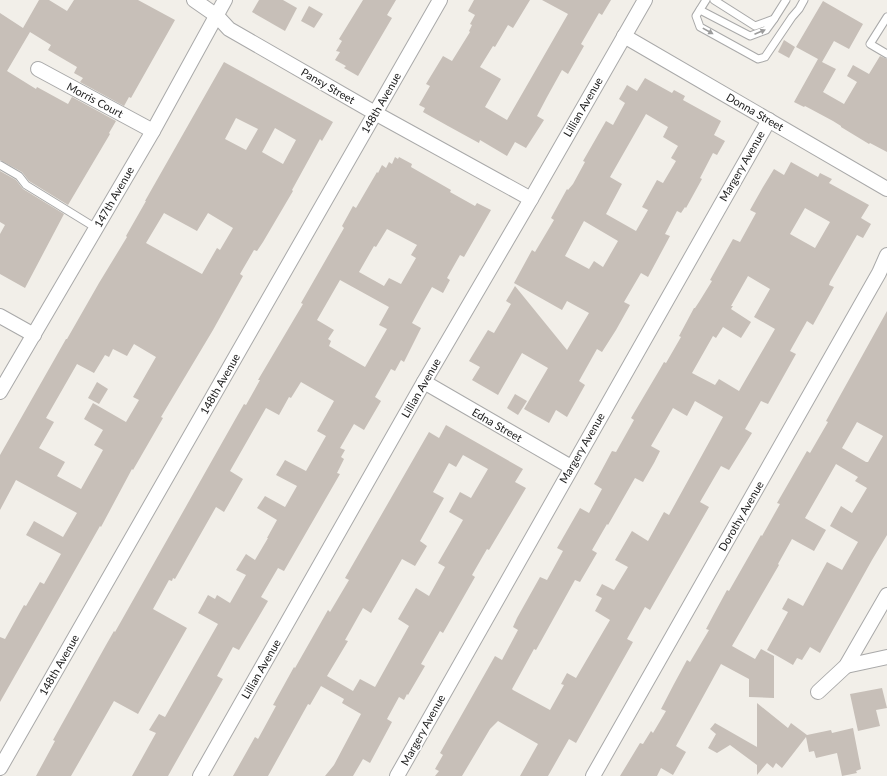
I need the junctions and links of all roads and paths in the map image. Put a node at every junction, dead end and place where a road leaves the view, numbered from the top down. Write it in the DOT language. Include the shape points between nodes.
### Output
graph roads {
  1 [pos="194,0"];
  2 [pos="226,0"];
  3 [pos="440,0"];
  4 [pos="645,0"];
  5 [pos="706,0"];
  6 [pos="714,0"];
  7 [pos="786,0"];
  8 [pos="804,0"];
  9 [pos="700,10"];
  10 [pos="217,16"];
  11 [pos="887,17"];
  12 [pos="774,19"];
  13 [pos="624,36"];
  14 [pos="887,54"];
  15 [pos="38,69"];
  16 [pos="375,113"];
  17 [pos="769,120"];
  18 [pos="153,131"];
  19 [pos="0,166"];
  20 [pos="887,188"];
  21 [pos="531,199"];
  22 [pos="96,228"];
  23 [pos="887,255"];
  24 [pos="883,276"];
  25 [pos="0,316"];
  26 [pos="34,335"];
  27 [pos="424,382"];
  28 [pos="0,392"];
  29 [pos="571,467"];
  30 [pos="887,595"];
  31 [pos="887,657"];
  32 [pos="846,666"];
  33 [pos="818,692"];
  34 [pos="0,768"];
  35 [pos="200,776"];
  36 [pos="397,776"];
  37 [pos="592,776"];
  1 -- 10 [label="street, Pansy Street"];
  2 -- 10 [label="street, 147th Avenue"];
  3 -- 16 [label="street, 148th Avenue"];
  4 -- 13 [label="street, Lillian Avenue"];
  5 -- 9 [label="lane"];
  6 -- 12 [label="lane" via="755,26"];
  7 -- 12 [label="lane"];
  9 -- 8 [label="lane, one-way" via="696,16 700,27 758,59 765,57"];
  9 -- 12 [label="lane, one-way" via="750,36 766,30"];
  10 -- 16 [label="street, Pansy Street" via="229,29"];
  10 -- 18 [label="street, 147th Avenue"];
  11 -- 14 [label="lane" via="870,44"];
  13 -- 17 [label="street, Donna Street"];
  13 -- 21 [label="street, Lillian Avenue"];
  15 -- 18 [label="street, Morris Court"];
  16 -- 21 [label="street, Pansy Street"];
  16 -- 34 [label="street, 148th Avenue"];
  17 -- 20 [label="street, Donna Street"];
  17 -- 29 [label="street, Margery Avenue"];
  18 -- 22 [label="street, 147th Avenue"];
  19 -- 22 [label="lane"];
  21 -- 27 [label="street, Lillian Avenue"];
  22 -- 26 [label="street, 147th Avenue"];
  23 -- 24 [label="street, Dorothy Avenue"];
  24 -- 37 [label="street, Dorothy Avenue"];
  25 -- 26 [label="street"];
  26 -- 28 [label="street, 147th Avenue"];
  27 -- 29 [label="street, Edna Street"];
  27 -- 35 [label="street, Lillian Avenue"];
  29 -- 36 [label="street, Margery Avenue"];
  30 -- 32 [label="street"];
  31 -- 32 [label="street"];
  32 -- 33 [label="street"];
}
